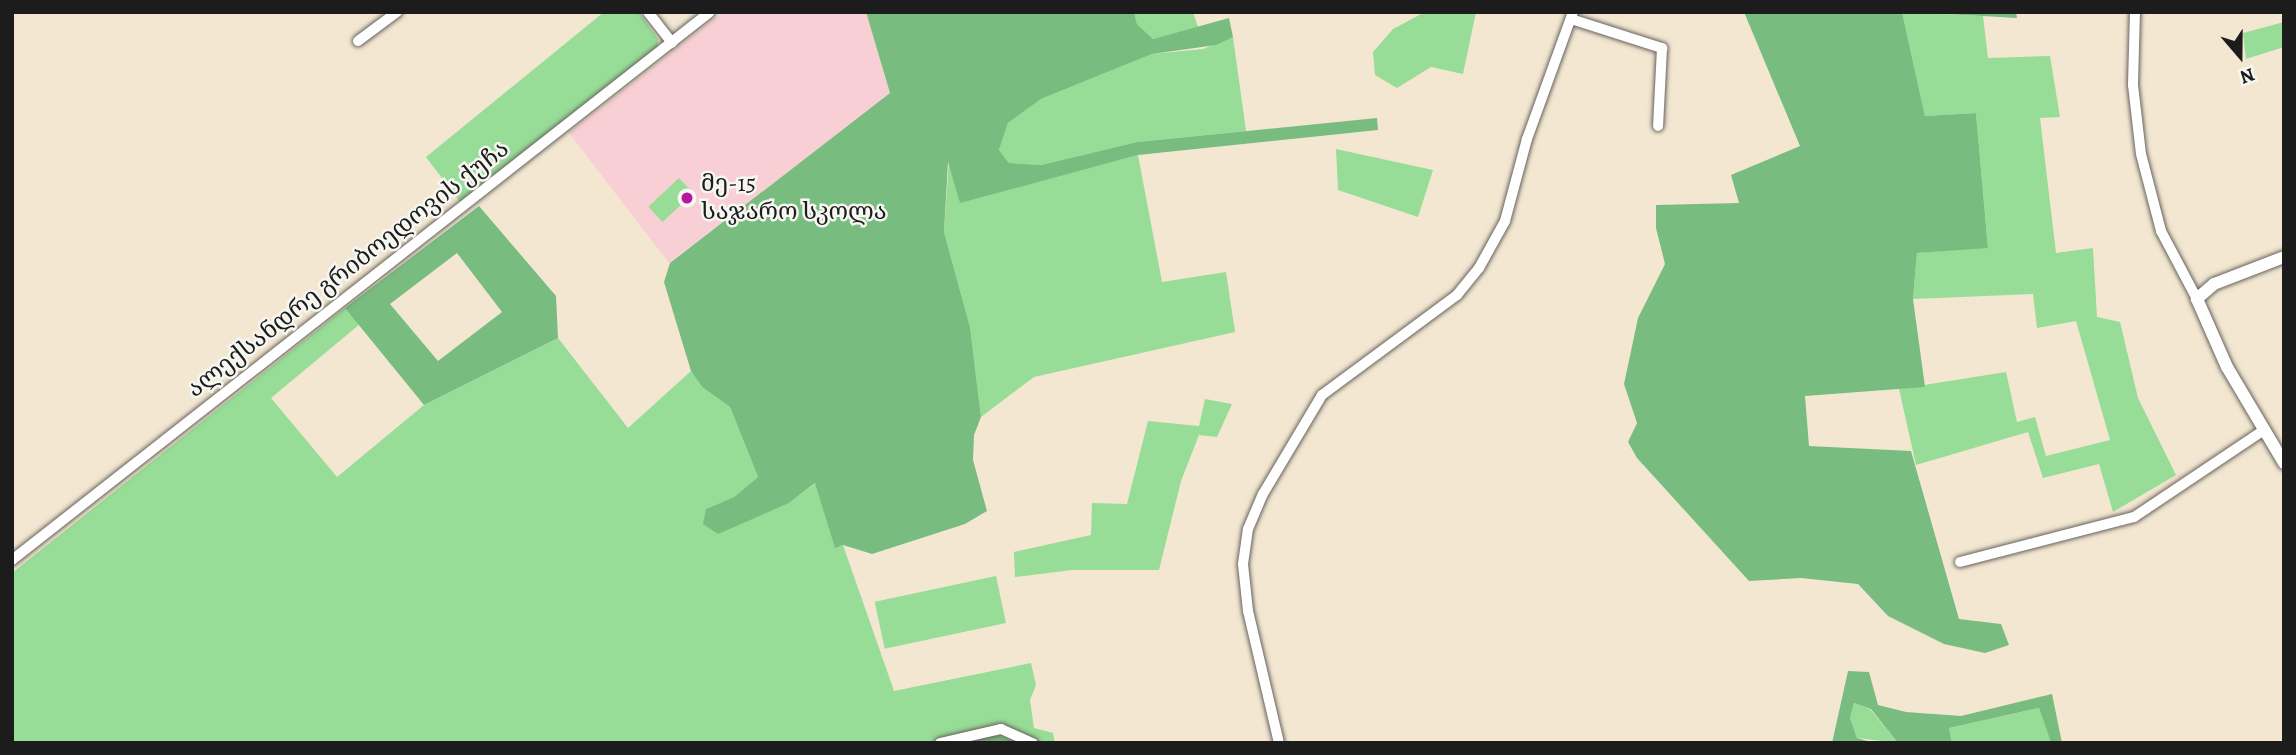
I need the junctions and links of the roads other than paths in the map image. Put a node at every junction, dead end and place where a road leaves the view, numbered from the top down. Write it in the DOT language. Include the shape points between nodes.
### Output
graph roads {
  1 [pos="397,12"];
  2 [pos="648,12"];
  3 [pos="710,12"];
  4 [pos="2135,12"];
  5 [pos="1572,15"];
  6 [pos="358,41"];
  7 [pos="671,43"];
  8 [pos="1658,126"];
  9 [pos="2284,257"];
  10 [pos="2197,299"];
  11 [pos="2261,432"];
  12 [pos="2284,463"];
  13 [pos="12,560"];
  14 [pos="1960,562"];
  15 [pos="940,743"];
  16 [pos="1033,743"];
  17 [pos="1279,743"];
  1 -- 6 [label="street"];
  2 -- 7 [label="street"];
  3 -- 7 [label="street, ალექსანდრე გრიბოედოვის ქუჩა"];
  4 -- 10 [label="street" via="2133,85 2140,154 2161,231"];
  5 -- 8 [label="street" via="1662,48"];
  5 -- 17 [label="street" via="1527,139 1505,221 1479,268 1457,295 1322,396 1263,494 1248,529 1243,564 1248,611"];
  7 -- 13 [label="street, ალექსანდრე გრიბოედოვის ქუჩა"];
  9 -- 10 [label="street" via="2214,284"];
  10 -- 11 [label="street"];
  11 -- 12 [label="street"];
  11 -- 14 [label="street" via="2134,517"];
  15 -- 16 [label="street" via="1002,729"];
}
